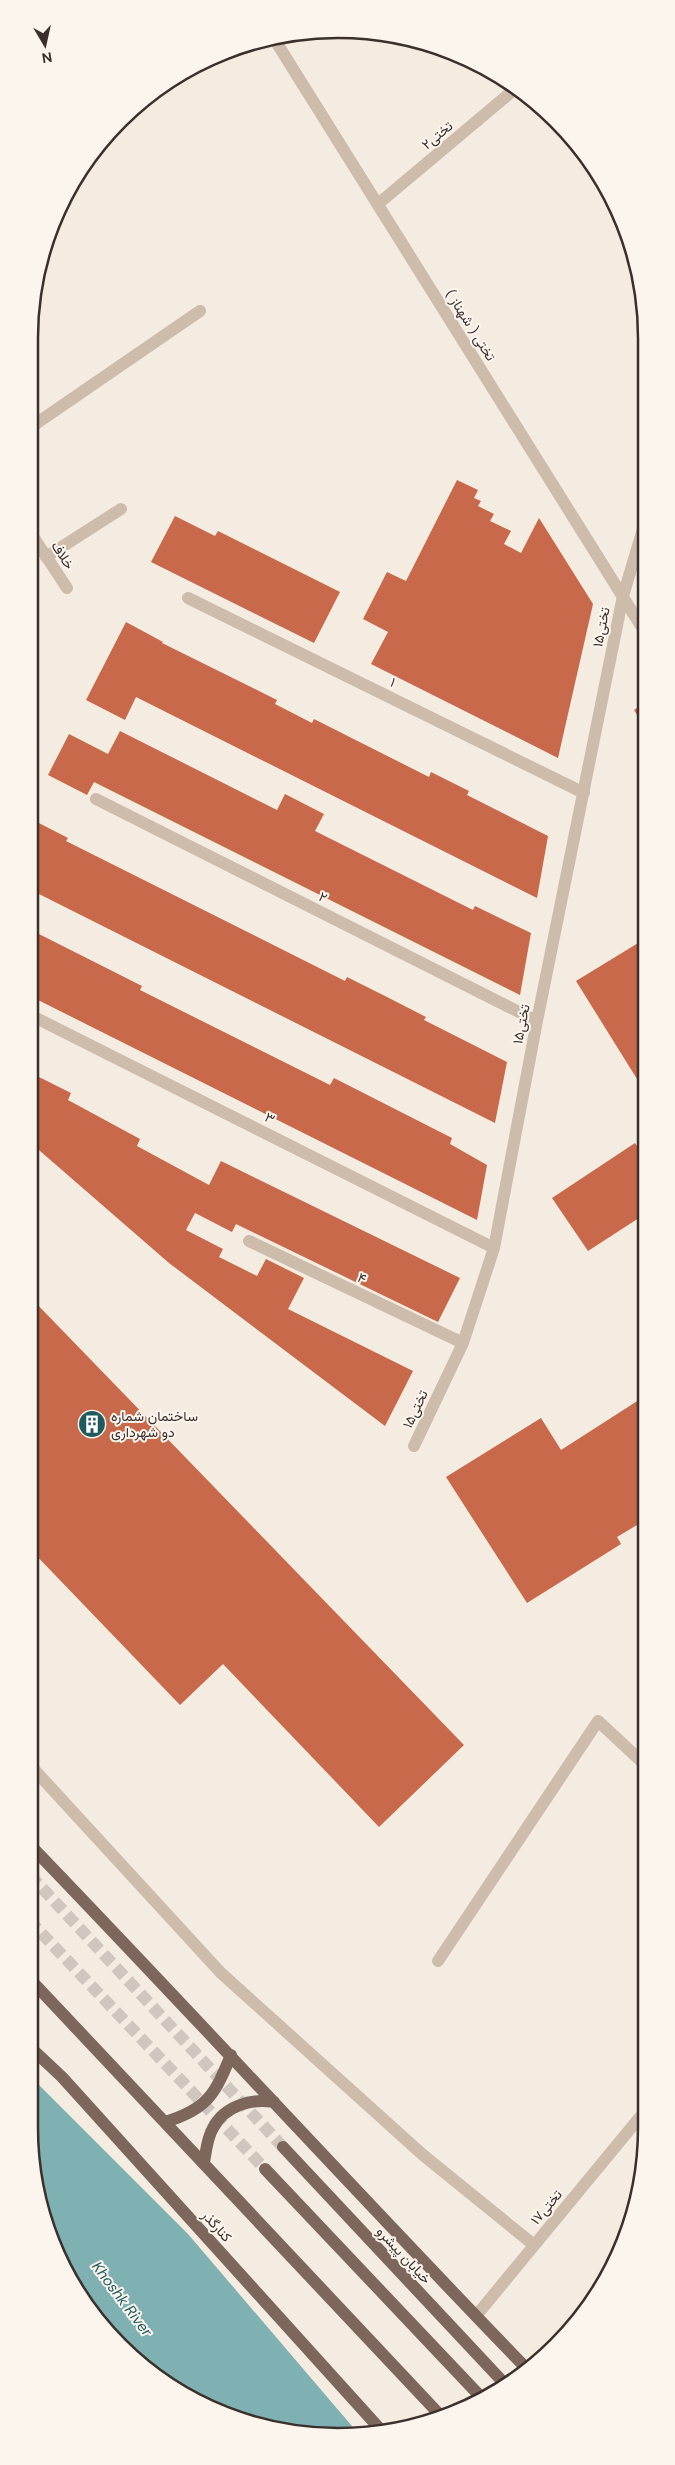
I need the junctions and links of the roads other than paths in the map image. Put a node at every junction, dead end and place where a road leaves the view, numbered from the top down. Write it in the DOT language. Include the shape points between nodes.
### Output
graph roads {
  1 [pos="278,43"];
  2 [pos="511,93"];
  3 [pos="378,204"];
  4 [pos="200,311"];
  5 [pos="38,422"];
  6 [pos="121,509"];
  7 [pos="38,544"];
  8 [pos="638,546"];
  9 [pos="46,557"];
  10 [pos="638,559"];
  11 [pos="632,566"];
  12 [pos="66,588"];
  13 [pos="623,596"];
  14 [pos="188,598"];
  15 [pos="638,606"];
  16 [pos="638,621"];
  17 [pos="584,793"];
  18 [pos="96,799"];
  19 [pos="38,1019"];
  20 [pos="537,1021"];
  21 [pos="249,1241"];
  22 [pos="494,1248"];
  23 [pos="463,1343"];
  24 [pos="414,1446"];
  25 [pos="638,1758"];
  26 [pos="38,1774"];
  27 [pos="38,1853"];
  28 [pos="438,1961"];
  29 [pos="38,1988"];
  30 [pos="38,2054"];
  31 [pos="231,2055"];
  32 [pos="274,2102"];
  33 [pos="638,2119"];
  34 [pos="165,2122"];
  35 [pos="283,2148"];
  36 [pos="204,2162"];
  37 [pos="265,2169"];
  38 [pos="534,2245"];
  39 [pos="476,2316"];
  40 [pos="522,2364"];
  41 [pos="500,2379"];
  42 [pos="477,2393"];
  43 [pos="437,2411"];
  44 [pos="376,2425"];
  1 -- 3 [label="street, تختی ( شهناز )"];
  2 -- 3 [label="street, تختی۲"];
  3 -- 13 [label="street, تختی ( شهناز )"];
  4 -- 5 [label="street"];
  6 -- 9 [label="street"];
  7 -- 9 [label="street, خلاف"];
  8 -- 11 [label="street, تختی۱۵"];
  9 -- 12 [label="street, خلاف"];
  10 -- 11 [label="street"];
  11 -- 13 [label="street, تختی۱۵"];
  13 -- 15 [label="street"];
  13 -- 16 [label="street, تختی ( شهناز )"];
  13 -- 17 [label="street, تختی۱۵"];
  14 -- 17 [label="street, ۱"];
  17 -- 20 [label="street, تختی۱۵"];
  18 -- 20 [label="street, ۲"];
  19 -- 22 [label="street, ۳"];
  20 -- 22 [label="street, تختی۱۵"];
  21 -- 23 [label="street, ۴"];
  22 -- 23 [label="street, تختی۱۵"];
  23 -- 24 [label="street, تختی۱۵"];
  25 -- 28 [label="street" via="598,1721"];
  26 -- 38 [label="street" via="221,1973 423,2154"];
  27 -- 31 [label="main road"];
  29 -- 34 [label="main road"];
  30 -- 44 [label="main road, کنارگذر" via="62,2077"];
  31 -- 32 [label="main road"];
  31 -- 34 [label="main road" via="219,2086 209,2098 196,2110"];
  32 -- 36 [label="main road" via="249,2102 225,2114 213,2128"];
  32 -- 39 [label="main road"];
  33 -- 38 [label="street, تختی۱۷"];
  34 -- 36 [label="main road"];
  35 -- 41 [label="main road, خیابان پیشرو"];
  36 -- 43 [label="main road"];
  37 -- 42 [label="main road"];
  38 -- 39 [label="street, تختی۱۷"];
  39 -- 40 [label="main road"];
}
